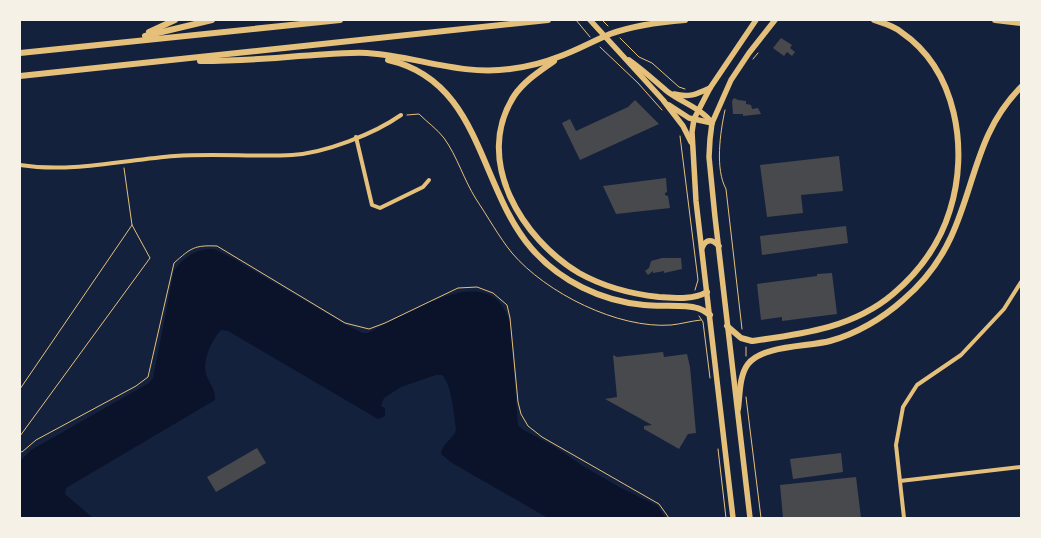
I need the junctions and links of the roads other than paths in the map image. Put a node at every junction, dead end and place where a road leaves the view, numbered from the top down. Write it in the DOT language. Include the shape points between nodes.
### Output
graph roads {
  1 [pos="175,20"];
  2 [pos="212,20"];
  3 [pos="340,20"];
  4 [pos="548,20"];
  5 [pos="590,20"];
  6 [pos="685,20"];
  7 [pos="756,20"];
  8 [pos="874,20"];
  9 [pos="995,20"];
  10 [pos="772,21"];
  11 [pos="1021,23"];
  12 [pos="128,41"];
  13 [pos="20,53"];
  14 [pos="350,53"];
  15 [pos="625,57"];
  16 [pos="558,58"];
  17 [pos="166,61"];
  18 [pos="20,76"];
  19 [pos="1021,87"];
  20 [pos="710,88"];
  21 [pos="669,93"];
  22 [pos="663,100"];
  23 [pos="698,110"];
  24 [pos="401,115"];
  25 [pos="694,119"];
  26 [pos="712,123"];
  27 [pos="356,137"];
  28 [pos="692,144"];
  29 [pos="20,165"];
  30 [pos="429,180"];
  31 [pos="719,246"];
  32 [pos="702,248"];
  33 [pos="1021,282"];
  34 [pos="707,292"];
  35 [pos="710,315"];
  36 [pos="727,326"];
  37 [pos="738,408"];
  38 [pos="1021,467"];
  39 [pos="900,481"];
  40 [pos="733,518"];
  41 [pos="750,518"];
  42 [pos="904,518"];
  1 -- 12 [label="highway"];
  2 -- 12 [label="highway"];
  3 -- 12 [label="highway"];
  4 -- 17 [label="highway"];
  5 -- 15 [label="main road"];
  6 -- 16 [label="highway" via="633,27"];
  7 -- 20 [label="main road"];
  8 -- 36 [label="highway" via="901,31 917,45 933,63 946,88 957,131 958,161 950,211 938,238 925,260 899,289 853,319 820,330 752,341 742,338"];
  9 -- 11 [label="highway"];
  10 -- 26 [label="main road" via="731,80"];
  12 -- 13 [label="highway"];
  14 -- 16 [label="highway" via="384,55 470,71 510,69"];
  14 -- 17 [label="highway" via="237,61"];
  14 -- 35 [label="highway" via="406,65 445,91 465,119 510,219 550,268 593,292 642,305 696,307"];
  15 -- 21 [label="main road"];
  15 -- 22 [label="main road"];
  16 -- 34 [label="highway" via="535,74 514,96 498,143 507,189 519,214 531,232 561,260 602,284 630,293 667,297 693,297"];
  17 -- 18 [label="highway"];
  19 -- 37 [label="highway" via="994,122 951,237 936,265 913,292 874,322 859,329 832,340 762,354 747,365"];
  20 -- 21 [label="main road" via="693,96"];
  20 -- 23 [label="main road"];
  21 -- 23 [label="main road"];
  22 -- 25 [label="main road" via="681,114"];
  22 -- 28 [label="main road" via="684,126"];
  23 -- 25 [label="main road"];
  23 -- 26 [label="main road" via="706,114"];
  24 -- 27 [label="street"];
  25 -- 26 [label="main road"];
  25 -- 28 [label="main road"];
  26 -- 31 [label="main road" via="709,157"];
  27 -- 29 [label="street" via="324,149 293,155 174,156 66,168"];
  27 -- 30 [label="street" via="372,205 380,208 423,187"];
  28 -- 32 [label="main road"];
  31 -- 32 [label="main road" via="710,240"];
  31 -- 36 [label="main road"];
  32 -- 34 [label="main road"];
  33 -- 39 [label="street" via="1004,309 960,355 918,385 903,407 896,445"];
  34 -- 35 [label="main road"];
  35 -- 40 [label="main road"];
  36 -- 37 [label="main road"];
  37 -- 41 [label="main road"];
  38 -- 39 [label="street"];
  39 -- 42 [label="street"];
}
